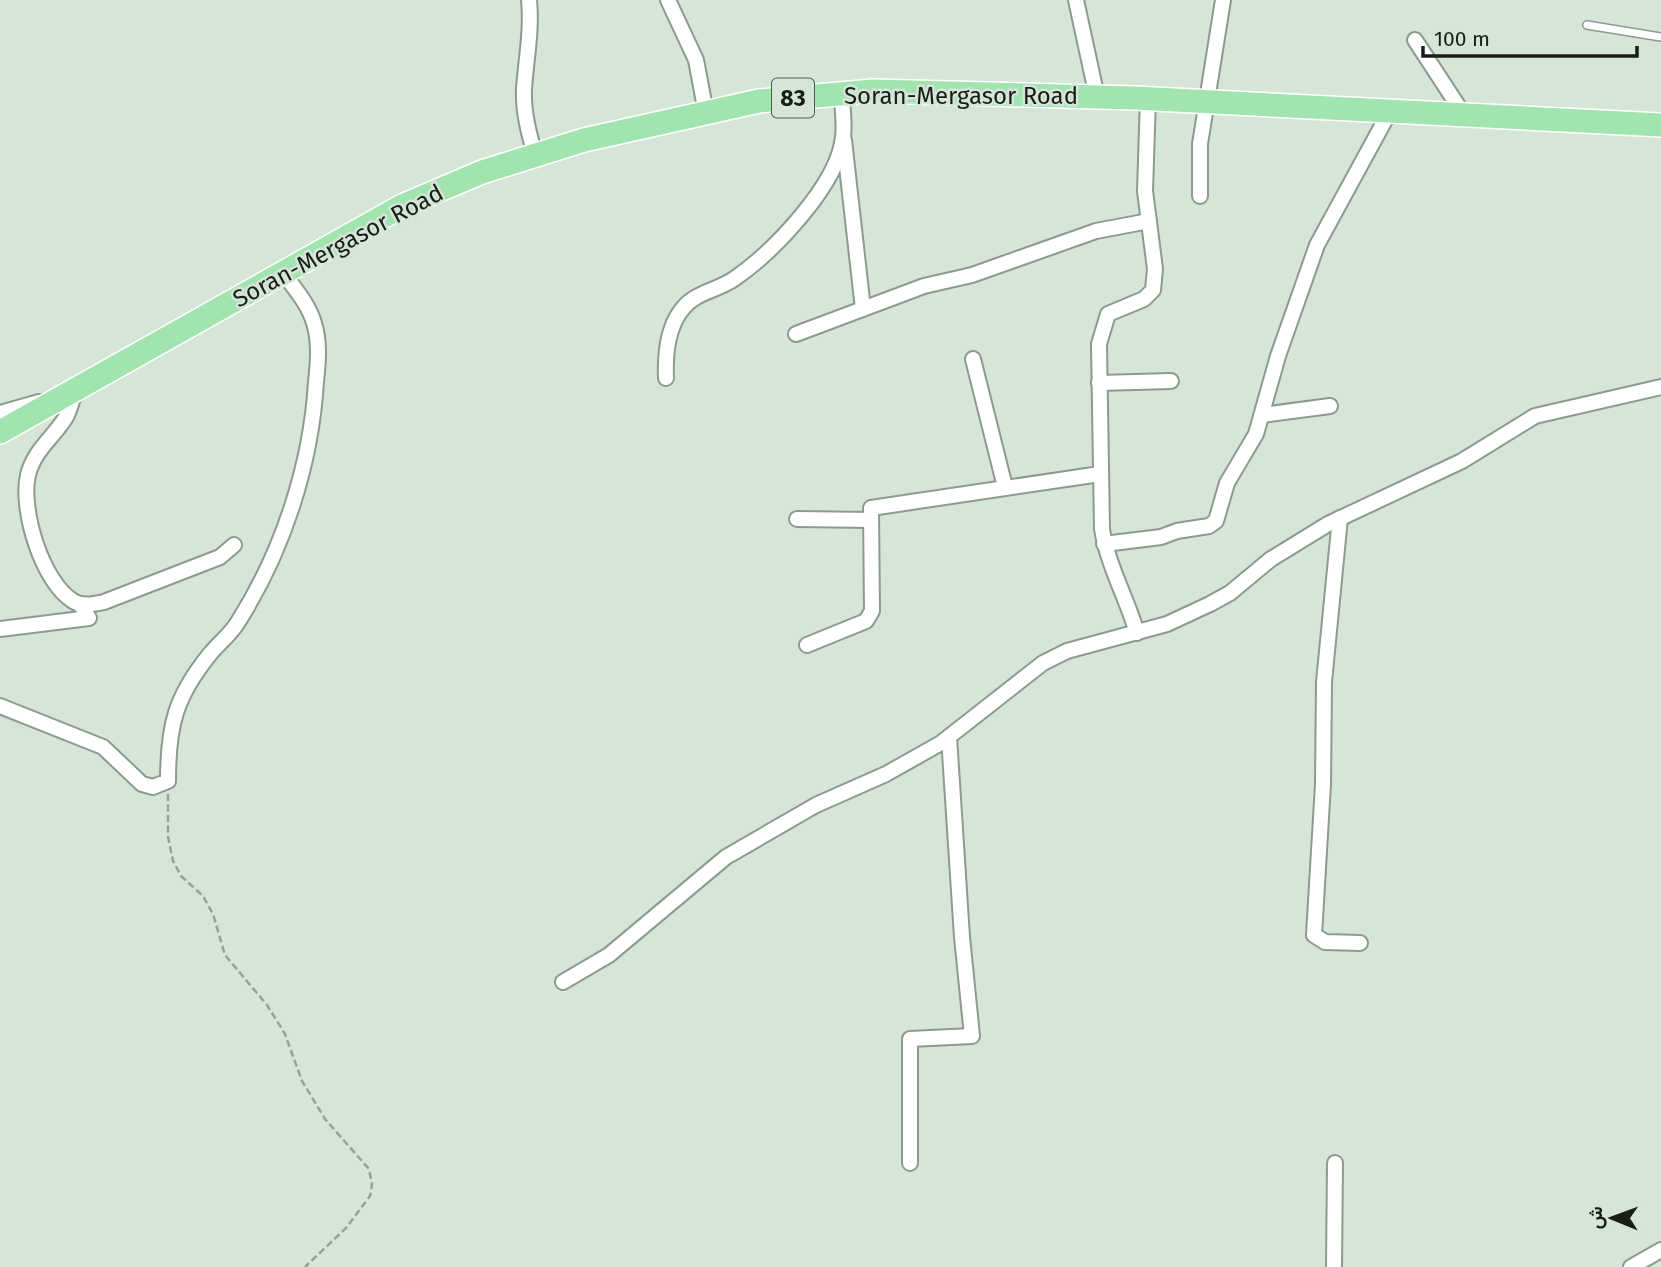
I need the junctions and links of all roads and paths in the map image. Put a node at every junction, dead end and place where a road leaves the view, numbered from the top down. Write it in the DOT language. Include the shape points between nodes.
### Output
graph roads {
  1 [pos="528,0"];
  2 [pos="667,0"];
  3 [pos="1076,0"];
  4 [pos="1223,0"];
  5 [pos="1587,25"];
  6 [pos="1661,37"];
  7 [pos="1415,40"];
  8 [pos="842,94"];
  9 [pos="1097,97"];
  10 [pos="1148,98"];
  11 [pos="1207,101"];
  12 [pos="1390,111"];
  13 [pos="706,113"];
  14 [pos="1464,114"];
  15 [pos="1661,125"];
  16 [pos="843,138"];
  17 [pos="535,155"];
  18 [pos="1200,196"];
  19 [pos="1149,221"];
  20 [pos="284,274"];
  21 [pos="863,309"];
  22 [pos="796,334"];
  23 [pos="973,359"];
  24 [pos="666,378"];
  25 [pos="1171,381"];
  26 [pos="1099,383"];
  27 [pos="1661,387"];
  28 [pos="75,392"];
  29 [pos="1330,406"];
  30 [pos="0,413"];
  31 [pos="1262,415"];
  32 [pos="0,432"];
  33 [pos="1100,474"];
  34 [pos="1005,488"];
  35 [pos="1340,518"];
  36 [pos="797,519"];
  37 [pos="871,520"];
  38 [pos="1104,544"];
  39 [pos="234,545"];
  40 [pos="80,604"];
  41 [pos="0,628"];
  42 [pos="1137,634"];
  43 [pos="807,645"];
  44 [pos="0,706"];
  45 [pos="949,737"];
  46 [pos="168,781"];
  47 [pos="1360,943"];
  48 [pos="563,982"];
  49 [pos="910,1163"];
  50 [pos="1335,1163"];
  51 [pos="1661,1250"];
  52 [pos="305,1267"];
  53 [pos="1334,1267"];
  54 [pos="1631,1267"];
  1 -- 17 [label="street" via="531,23 524,91"];
  2 -- 13 [label="street" via="696,60"];
  3 -- 9 [label="street"];
  4 -- 11 [label="street"];
  5 -- 6 [label="lane"];
  7 -- 14 [label="street"];
  8 -- 9 [label="main road, Soran-Mergasor Road / 83"];
  8 -- 13 [label="main road, Soran-Mergasor Road / 83" via="759,101"];
  8 -- 16 [label="street"];
  9 -- 10 [label="main road, Soran-Mergasor Road / 83"];
  10 -- 11 [label="main road, Soran-Mergasor Road / 83"];
  10 -- 19 [label="street" via="1145,191"];
  11 -- 12 [label="main road, Soran-Mergasor Road / 83"];
  11 -- 18 [label="street" via="1200,144"];
  12 -- 14 [label="main road, Soran-Mergasor Road / 83"];
  12 -- 31 [label="street" via="1317,245"];
  13 -- 17 [label="main road, Soran-Mergasor Road / 83"];
  14 -- 15 [label="main road, Soran-Mergasor Road / 83"];
  16 -- 21 [label="street"];
  16 -- 24 [label="street" via="833,170 776,242 745,271 695,297 682,309 665,354"];
  17 -- 20 [label="main road, Soran-Mergasor Road / 83" via="402,206"];
  19 -- 21 [label="street" via="1096,231"];
  19 -- 26 [label="street" via="1153,290 1144,299 1108,314 1099,344"];
  20 -- 28 [label="main road, Soran-Mergasor Road / 83"];
  20 -- 46 [label="street" via="314,323 318,354 315,410 299,488 237,625 185,686 171,722"];
  21 -- 22 [label="street"];
  23 -- 34 [label="street"];
  25 -- 26 [label="street"];
  26 -- 33 [label="street"];
  27 -- 35 [label="street" via="1535,416 1462,461"];
  28 -- 30 [label="street"];
  28 -- 32 [label="main road, Soran-Mergasor Road / 83"];
  28 -- 40 [label="street" via="67,416 37,452 28,476 28,492 29,516 47,568 60,589"];
  29 -- 31 [label="street"];
  31 -- 38 [label="street" via="1248,451 1227,483 1216,520 1209,526"];
  33 -- 34 [label="street"];
  33 -- 38 [label="street"];
  34 -- 37 [label="street" via="871,508"];
  35 -- 42 [label="street" via="1271,559 1230,593"];
  35 -- 47 [label="street" via="1324,682 1323,785 1313,920 1318,940"];
  36 -- 37 [label="street"];
  37 -- 43 [label="street" via="873,611 866,621"];
  38 -- 42 [label="street"];
  39 -- 40 [label="street" via="220,557 139,591"];
  40 -- 41 [label="street" via="89,618"];
  42 -- 45 [label="street" via="1067,651 1043,663"];
  44 -- 46 [label="street" via="103,747 142,784 153,787"];
  45 -- 48 [label="street" via="735,851 609,955"];
  45 -- 49 [label="street" via="972,1036 910,1039"];
  46 -- 52 [label="path" via="173,861 213,914 225,956 285,1034 302,1082 325,1119 369,1169 370,1196 346,1228"];
  50 -- 53 [label="street"];
  51 -- 54 [label="street"];
}
